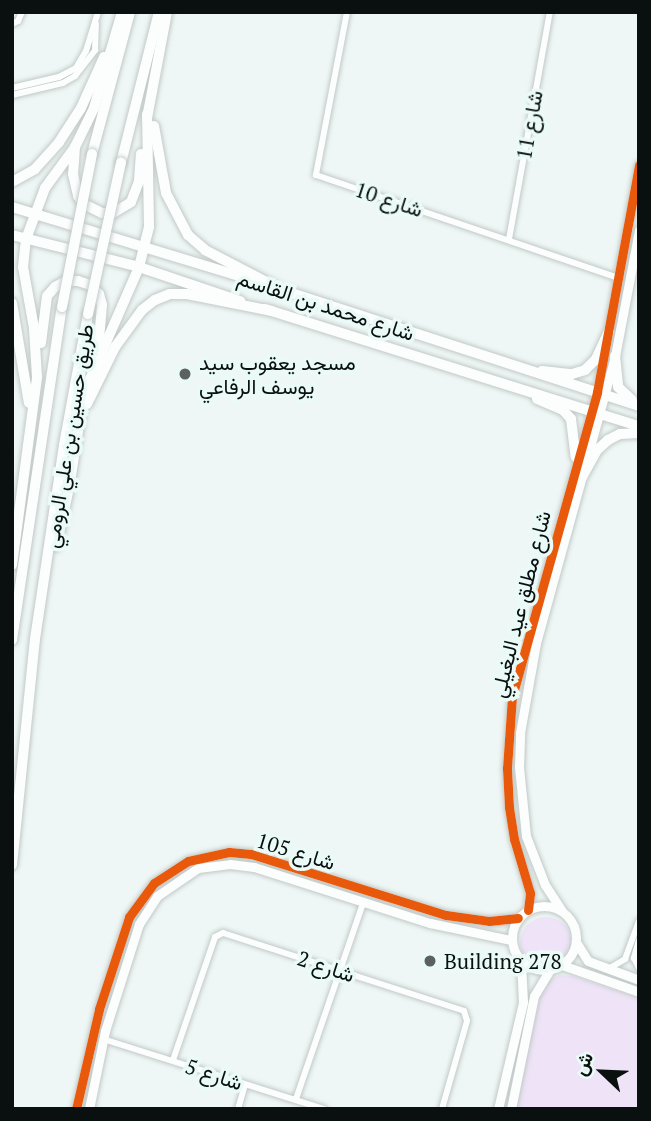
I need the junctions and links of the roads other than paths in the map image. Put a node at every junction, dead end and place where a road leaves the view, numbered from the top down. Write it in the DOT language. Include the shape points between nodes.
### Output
graph roads {
  1 [pos="22,12"];
  2 [pos="99,12"];
  3 [pos="122,12"];
  4 [pos="130,12"];
  5 [pos="159,12"];
  6 [pos="167,12"];
  7 [pos="347,12"];
  8 [pos="550,12"];
  9 [pos="96,22"];
  10 [pos="12,24"];
  11 [pos="114,39"];
  12 [pos="157,54"];
  13 [pos="12,88"];
  14 [pos="12,95"];
  15 [pos="147,114"];
  16 [pos="75,147"];
  17 [pos="639,165"];
  18 [pos="12,182"];
  19 [pos="12,207"];
  20 [pos="36,213"];
  21 [pos="639,230"];
  22 [pos="12,235"];
  23 [pos="26,239"];
  24 [pos="509,239"];
  25 [pos="145,245"];
  26 [pos="139,267"];
  27 [pos="619,278"];
  28 [pos="634,280"];
  29 [pos="278,288"];
  30 [pos="12,303"];
  31 [pos="272,311"];
  32 [pos="609,331"];
  33 [pos="97,356"];
  34 [pos="615,356"];
  35 [pos="438,362"];
  36 [pos="527,371"];
  37 [pos="37,377"];
  38 [pos="601,393"];
  39 [pos="639,405"];
  40 [pos="595,412"];
  41 [pos="31,423"];
  42 [pos="639,426"];
  43 [pos="76,432"];
  44 [pos="639,433"];
  45 [pos="576,457"];
  46 [pos="581,479"];
  47 [pos="48,564"];
  48 [pos="12,565"];
  49 [pos="536,602"];
  50 [pos="12,640"];
  51 [pos="532,662"];
  52 [pos="277,862"];
  53 [pos="12,865"];
  54 [pos="274,872"];
  55 [pos="363,903"];
  56 [pos="528,910"];
  57 [pos="562,911"];
  58 [pos="519,918"];
  59 [pos="639,920"];
  60 [pos="511,940"];
  61 [pos="639,940"];
  62 [pos="576,942"];
  63 [pos="114,961"];
  64 [pos="521,962"];
  65 [pos="126,963"];
  66 [pos="562,965"];
  67 [pos="639,968"];
  68 [pos="606,970"];
  69 [pos="341,971"];
  70 [pos="549,971"];
  71 [pos="639,980"];
  72 [pos="639,992"];
  73 [pos="103,1039"];
  74 [pos="173,1060"];
  75 [pos="245,1085"];
  76 [pos="296,1099"];
  77 [pos="76,1109"];
  78 [pos="89,1109"];
  79 [pos="237,1109"];
  80 [pos="324,1109"];
  81 [pos="442,1109"];
  82 [pos="498,1109"];
  83 [pos="510,1109"];
  1 -- 10 [label="street"];
  2 -- 9 [label="street"];
  3 -- 11 [label="highway"];
  4 -- 50 [label="highway, طريق حسين بن علي الرومي, bridge" via="92,154 62,307"];
  5 -- 47 [label="highway, طريق حسين بن علي الرومي, bridge" via="88,314"];
  6 -- 12 [label="highway"];
  7 -- 24 [label="street, شارع 10" via="316,176"];
  8 -- 24 [label="street, شارع 11"];
  9 -- 13 [label="street" via="76,68 59,77"];
  9 -- 14 [label="street" via="95,50 75,76"];
  11 -- 16 [label="highway" via="94,108"];
  11 -- 18 [label="highway" via="67,131 40,164"];
  12 -- 15 [label="highway"];
  12 -- 29 [label="highway" via="153,133 175,216 205,250"];
  15 -- 16 [label="highway" via="139,181 123,209 102,213 84,204 75,186"];
  15 -- 25 [label="highway" via="151,202"];
  16 -- 20 [label="highway" via="45,188"];
  17 -- 27 [label="street"];
  19 -- 20 [label="main road, شارع محمد بن القاسم"];
  20 -- 23 [label="highway"];
  20 -- 25 [label="main road, شارع محمد بن القاسم"];
  21 -- 28 [label="street"];
  22 -- 23 [label="main road, شارع محمد بن القاسم"];
  23 -- 26 [label="main road, شارع محمد بن القاسم"];
  23 -- 37 [label="highway" via="23,267"];
  24 -- 27 [label="street, شارع 10"];
  25 -- 26 [label="highway"];
  25 -- 29 [label="main road, شارع محمد بن القاسم"];
  26 -- 31 [label="main road, شارع محمد بن القاسم"];
  26 -- 33 [label="highway"];
  27 -- 32 [label="street"];
  28 -- 34 [label="street"];
  29 -- 36 [label="main road, شارع محمد بن القاسم"];
  30 -- 41 [label="highway"];
  31 -- 35 [label="main road, شارع محمد بن القاسم"];
  31 -- 43 [label="highway" via="181,294 150,303 111,353"];
  32 -- 36 [label="main road" via="593,363 581,372"];
  32 -- 38 [label="street"];
  33 -- 37 [label="highway" via="102,321 99,294 90,285 66,281 47,296 43,308"];
  33 -- 43 [label="highway"];
  34 -- 38 [label="street"];
  34 -- 39 [label="main road" via="618,387"];
  35 -- 40 [label="main road, شارع محمد بن القاسم"];
  35 -- 45 [label="main road" via="563,410 573,424"];
  36 -- 38 [label="main road, شارع محمد بن القاسم"];
  37 -- 41 [label="highway"];
  38 -- 39 [label="main road, شارع محمد بن القاسم"];
  38 -- 40 [label="street, شارع مطلق عيد البغيلي"];
  40 -- 42 [label="main road, شارع محمد بن القاسم"];
  40 -- 45 [label="street, شارع مطلق عيد البغيلي"];
  40 -- 46 [label="street, شارع مطلق عيد البغيلي"];
  41 -- 48 [label="highway"];
  43 -- 47 [label="highway" via="63,520"];
  44 -- 46 [label="main road" via="608,440"];
  45 -- 49 [label="street, شارع مطلق عيد البغيلي"];
  46 -- 51 [label="street, شارع مطلق عيد البغيلي"];
  47 -- 53 [label="highway, طريق حسين بن علي الرومي" via="30,673"];
  49 -- 51 [label="street" via="542,608 530,652"];
  49 -- 56 [label="street, شارع مطلق عيد البغيلي" via="515,676 507,768 514,839 530,893"];
  51 -- 57 [label="street, شارع مطلق عيد البغيلي" via="520,733 522,806 535,862"];
  52 -- 54 [label="street"];
  52 -- 58 [label="street, شارع 105" via="455,917"];
  52 -- 63 [label="street, شارع 105" via="229,852 188,861 167,873 134,908"];
  54 -- 55 [label="street, شارع 105"];
  54 -- 65 [label="street, شارع 105" via="230,864 198,868 169,885 148,908"];
  55 -- 60 [label="street, شارع 105"];
  55 -- 69 [label="street"];
  56 -- 57 [label="street" via="545,906"];
  56 -- 58 [label="street"];
  57 -- 62 [label="street" via="573,925"];
  58 -- 60 [label="street"];
  59 -- 68 [label="street" via="625,959"];
  60 -- 64 [label="street"];
  61 -- 67 [label="street" via="634,958"];
  62 -- 66 [label="street"];
  62 -- 68 [label="street" via="588,961"];
  63 -- 65 [label="street"];
  63 -- 77 [label="street, شارع 105"];
  64 -- 70 [label="street"];
  64 -- 82 [label="street" via="523,1002"];
  65 -- 73 [label="street, شارع 105"];
  66 -- 70 [label="street"];
  66 -- 72 [label="street"];
  68 -- 71 [label="street"];
  69 -- 74 [label="street, شارع 2" via="219,934"];
  69 -- 76 [label="street"];
  69 -- 81 [label="street, شارع 2" via="467,1014"];
  70 -- 83 [label="street" via="534,996"];
  73 -- 74 [label="street, شارع 5"];
  73 -- 78 [label="street, شارع 105"];
  74 -- 75 [label="street, شارع 5"];
  75 -- 76 [label="street, شارع 5"];
  75 -- 79 [label="street"];
  76 -- 80 [label="street, شارع 5"];
}
